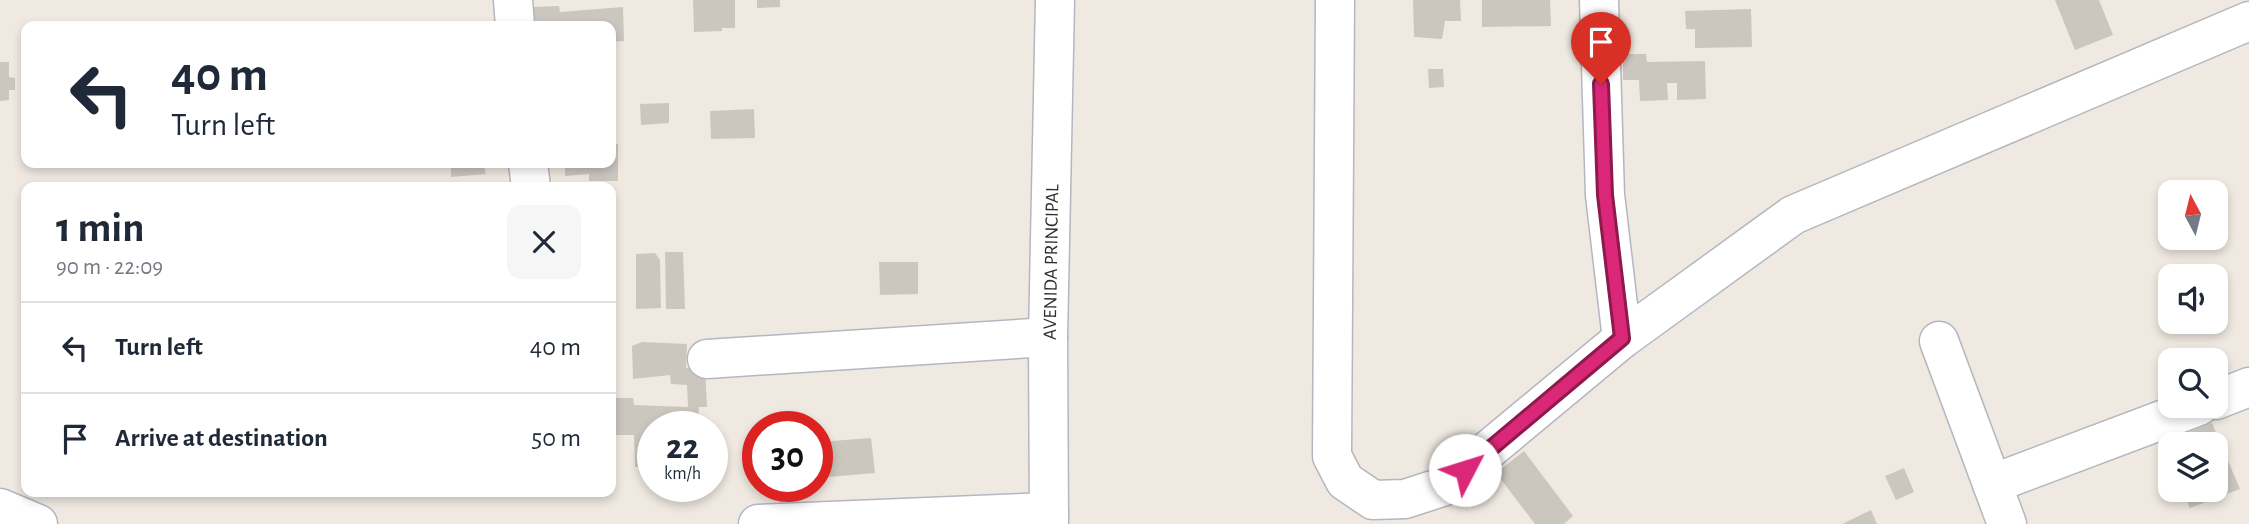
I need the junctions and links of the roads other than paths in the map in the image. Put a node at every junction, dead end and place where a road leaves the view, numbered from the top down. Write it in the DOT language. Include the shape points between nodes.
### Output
graph roads {
  1 [pos="513,0"];
  2 [pos="1055,0"];
  3 [pos="1335,0"];
  4 [pos="1599,0"];
  5 [pos="515,21"];
  6 [pos="2249,21"];
  7 [pos="1048,337"];
  8 [pos="1622,338"];
  9 [pos="1939,341"];
  10 [pos="708,359"];
  11 [pos="2249,387"];
  12 [pos="2228,395"];
  13 [pos="2167,418"];
  14 [pos="1992,484"];
  15 [pos="0,508"];
  16 [pos="1049,518"];
  17 [pos="37,524"];
  18 [pos="758,524"];
  19 [pos="2007,524"];
  1 -- 5 [label="street"];
  2 -- 7 [label="street, AVENIDA PRINCIPAL"];
  3 -- 8 [label="street" via="1332,456 1345,481 1373,500 1405,499 1445,486"];
  4 -- 8 [label="street" via="1605,195"];
  6 -- 8 [label="street" via="1793,215"];
  7 -- 10 [label="street"];
  7 -- 16 [label="street, AVENIDA PRINCIPAL"];
  9 -- 14 [label="street"];
  11 -- 12 [label="street"];
  13 -- 14 [label="street"];
  14 -- 19 [label="street"];
  15 -- 17 [label="street"];
  16 -- 18 [label="street"];
}
